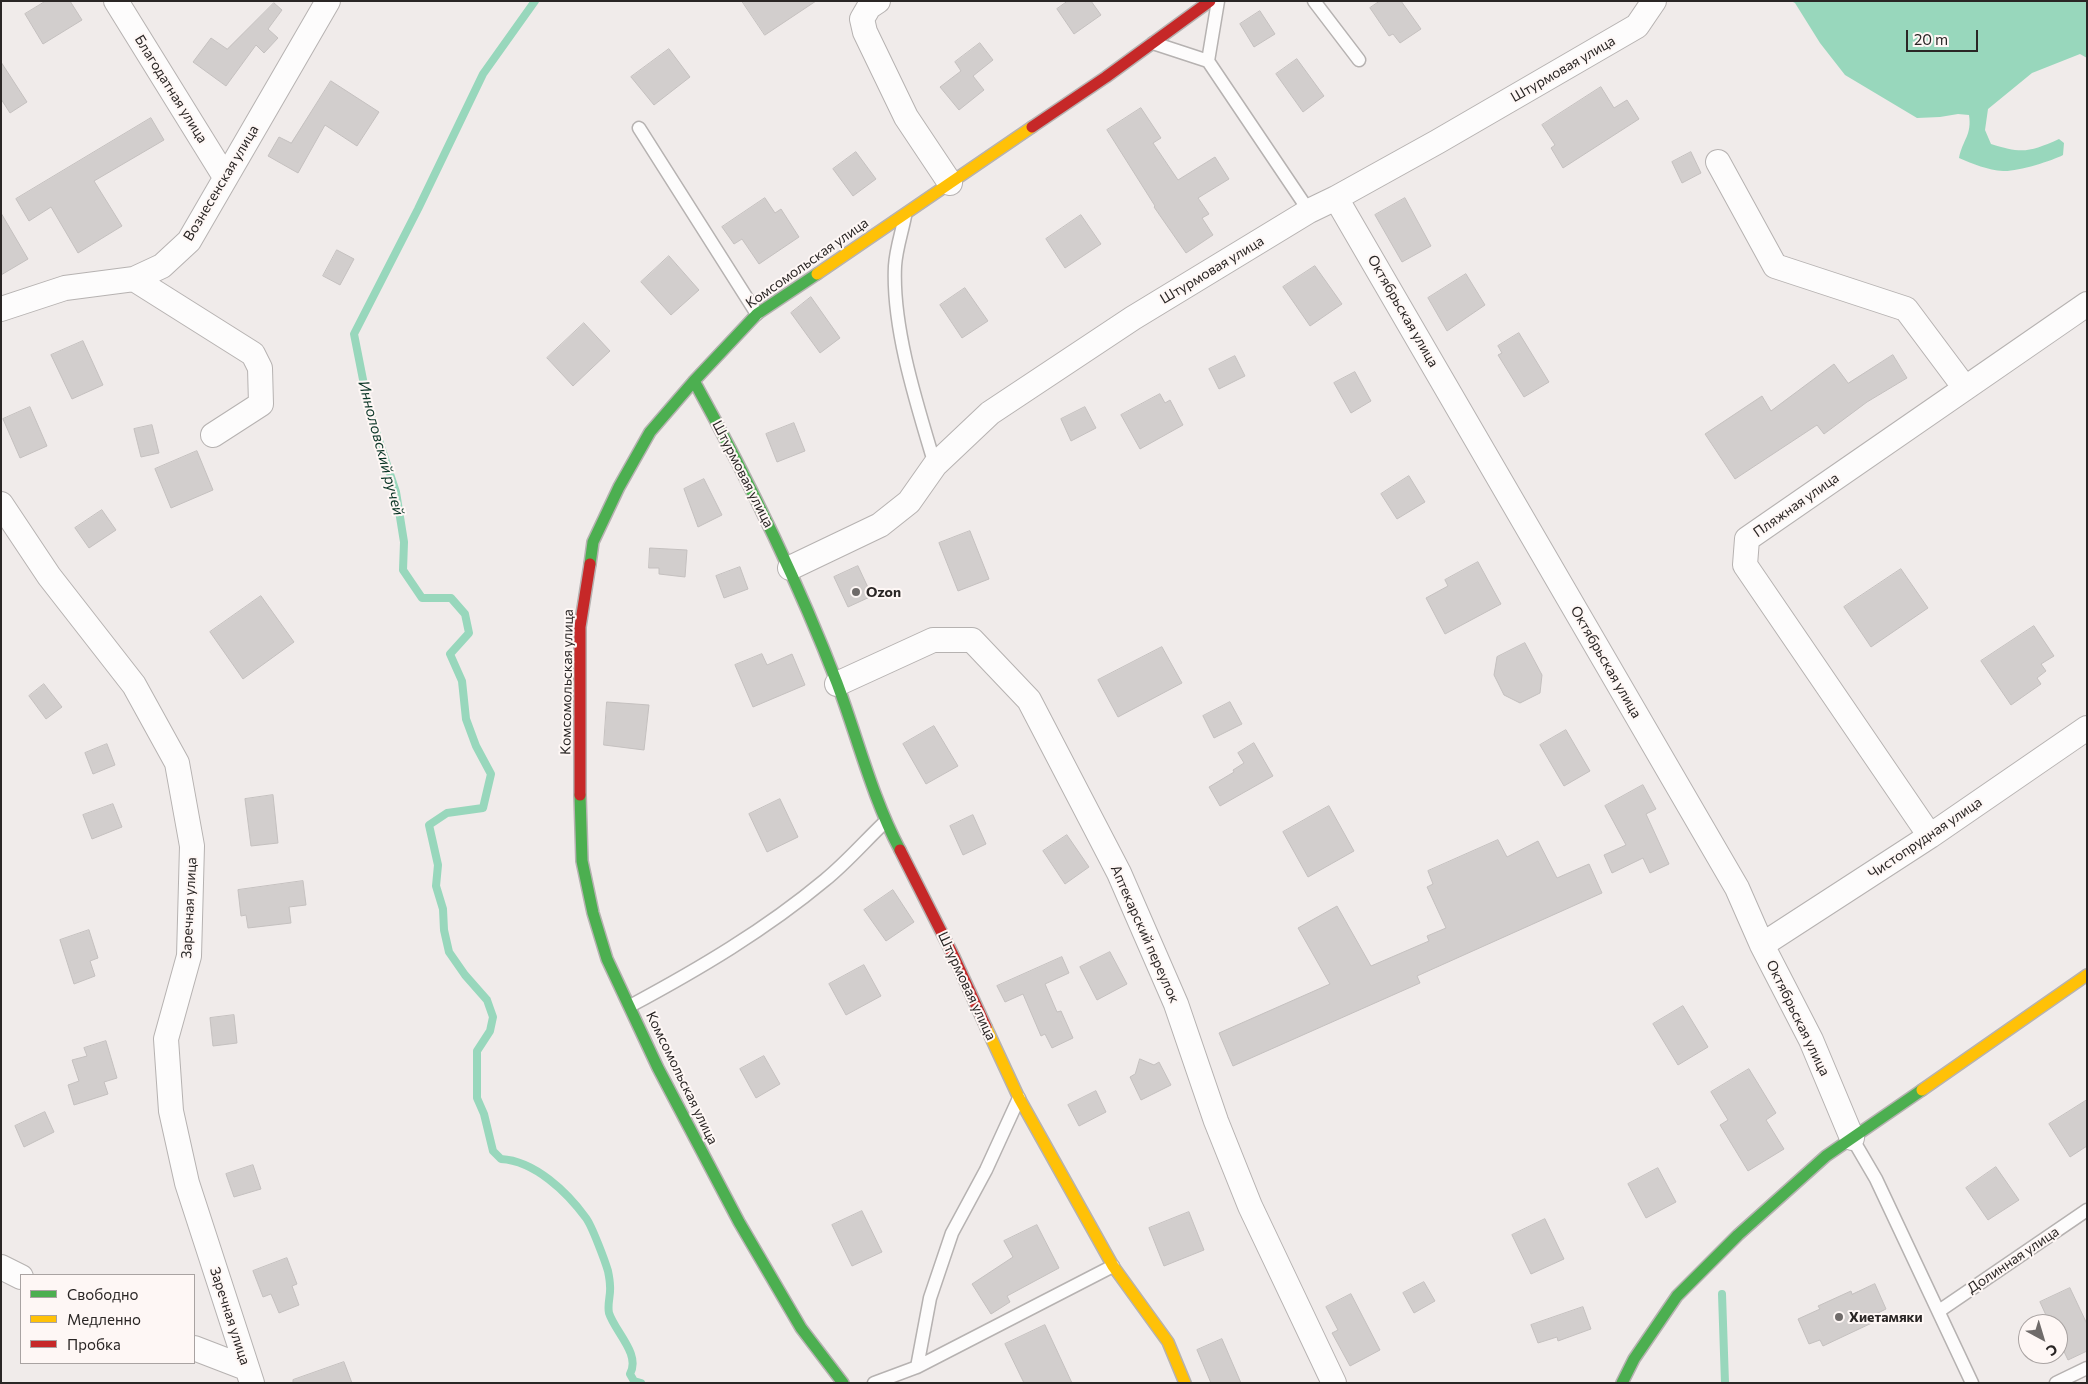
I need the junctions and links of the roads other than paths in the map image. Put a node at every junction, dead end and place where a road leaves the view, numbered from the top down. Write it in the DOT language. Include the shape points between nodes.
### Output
graph roads {
  1 [pos="116,1"];
  2 [pos="328,1"];
  3 [pos="878,1"];
  4 [pos="1210,1"];
  5 [pos="1218,1"];
  6 [pos="1314,1"];
  7 [pos="1654,1"];
  8 [pos="1153,43"];
  9 [pos="1359,60"];
  10 [pos="1208,61"];
  11 [pos="639,128"];
  12 [pos="1718,162"];
  13 [pos="225,177"];
  14 [pos="950,184"];
  15 [pos="1336,198"];
  16 [pos="1309,211"];
  17 [pos="905,214"];
  18 [pos="134,279"];
  19 [pos="2087,304"];
  20 [pos="1,309"];
  21 [pos="757,314"];
  22 [pos="694,381"];
  23 [pos="1965,388"];
  24 [pos="213,435"];
  25 [pos="935,465"];
  26 [pos="1,504"];
  27 [pos="790,568"];
  28 [pos="837,684"];
  29 [pos="2087,728"];
  30 [pos="885,822"];
  31 [pos="1930,836"];
  32 [pos="1762,945"];
  33 [pos="2087,975"];
  34 [pos="630,1006"];
  35 [pos="1019,1098"];
  36 [pos="1852,1138"];
  37 [pos="2087,1210"];
  38 [pos="1113,1266"];
  39 [pos="1,1267"];
  40 [pos="20,1276"];
  41 [pos="1939,1311"];
  42 [pos="195,1348"];
  43 [pos="917,1367"];
  44 [pos="2087,1368"];
  45 [pos="249,1375"];
  46 [pos="842,1383"];
  47 [pos="874,1383"];
  48 [pos="1184,1383"];
  49 [pos="1334,1383"];
  50 [pos="1622,1383"];
  51 [pos="1972,1383"];
  52 [pos="2056,1383"];
  1 -- 13 [label="street, Благодатная улица"];
  2 -- 13 [label="street, Вознесенская улица"];
  3 -- 14 [label="street" via="869,7 862,19 865,32 906,117"];
  4 -- 8 [label="street, Комсомольская улица"];
  5 -- 10 [label="lane"];
  6 -- 9 [label="lane"];
  7 -- 15 [label="street, Штурмовая улица" via="1637,26"];
  8 -- 10 [label="lane"];
  8 -- 14 [label="street, Комсомольская улица"];
  10 -- 16 [label="lane"];
  11 -- 21 [label="lane"];
  12 -- 23 [label="street" via="1775,266 1906,309"];
  13 -- 18 [label="street, Вознесенская улица" via="189,240 162,266"];
  14 -- 17 [label="street, Комсомольская улица"];
  15 -- 16 [label="street, Штурмовая улица"];
  15 -- 32 [label="street, Октябрьская улица" via="1737,888"];
  16 -- 25 [label="street, Штурмовая улица" via="1133,318 990,413"];
  17 -- 21 [label="street, Комсомольская улица"];
  17 -- 25 [label="lane" via="895,264 896,299 907,362"];
  18 -- 20 [label="street, Вознесенская улица" via="65,288"];
  18 -- 24 [label="street" via="253,354 260,368 261,404"];
  19 -- 23 [label="street, Пляжная улица"];
  21 -- 22 [label="street, Комсомольская улица"];
  22 -- 27 [label="street, Штурмовая улица"];
  22 -- 34 [label="street, Комсомольская улица" via="650,432 593,542 580,626 582,861 590,905 607,959"];
  23 -- 31 [label="street, Пляжная улица" via="1748,539 1745,565"];
  25 -- 27 [label="street, Штурмовая улица" via="909,502 880,525"];
  26 -- 45 [label="street, Заречная улица" via="49,576 134,685 177,763 192,846 189,956 166,1039 171,1111 187,1183"];
  27 -- 28 [label="street, Штурмовая улица"];
  28 -- 30 [label="street, Штурмовая улица"];
  28 -- 49 [label="street, Аптекарский переулок" via="933,640 972,640 1029,700 1119,873 1176,1004 1216,1121 1250,1206"];
  29 -- 31 [label="street, Чистопрудная улица"];
  30 -- 34 [label="lane" via="826,879 770,922 695,971"];
  30 -- 35 [label="street, Штурмовая улица" via="954,957"];
  31 -- 32 [label="street, Чистопрудная улица"];
  32 -- 36 [label="street, Октябрьская улица" via="1811,1040"];
  33 -- 36 [label="street"];
  34 -- 46 [label="street, Комсомольская улица" via="658,1068 739,1222 801,1328"];
  35 -- 38 [label="street, Штурмовая улица"];
  35 -- 43 [label="lane" via="952,1233 930,1298"];
  36 -- 41 [label="lane" via="1876,1178"];
  36 -- 50 [label="street" via="1826,1156 1738,1235 1677,1296 1634,1358"];
  37 -- 41 [label="lane, Долинная улица"];
  38 -- 43 [label="lane"];
  38 -- 48 [label="street, Штурмовая улица" via="1168,1342"];
  39 -- 40 [label="street"];
  41 -- 51 [label="lane"];
  42 -- 45 [label="street"];
  43 -- 47 [label="lane"];
  44 -- 52 [label="lane"];
}
